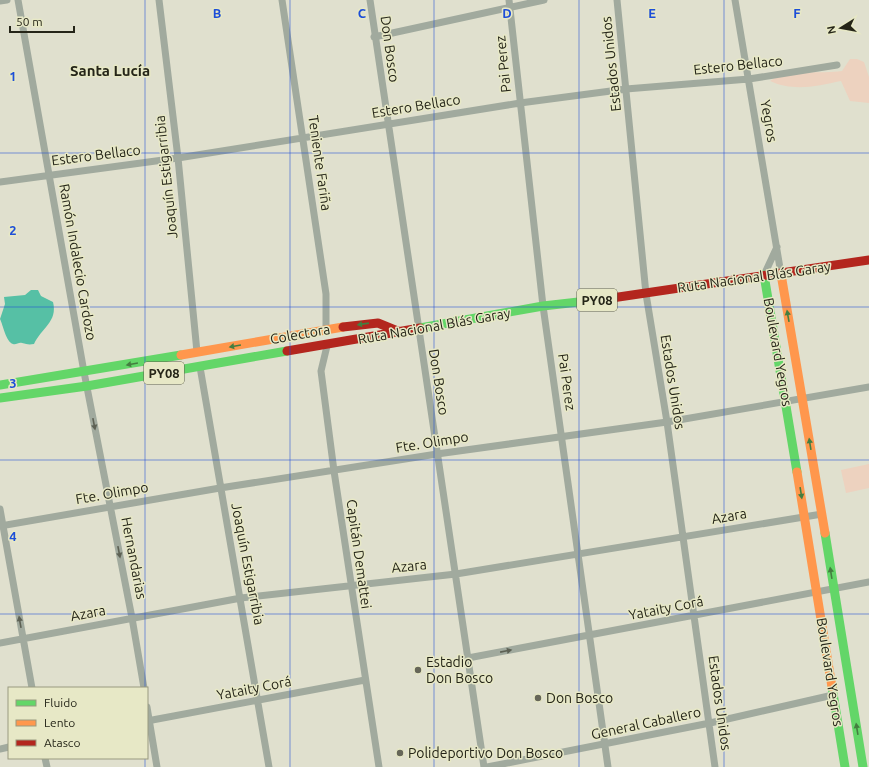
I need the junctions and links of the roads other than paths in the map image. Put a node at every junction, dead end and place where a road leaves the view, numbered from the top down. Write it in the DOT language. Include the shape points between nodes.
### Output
graph roads {
  1 [pos="7,0"];
  2 [pos="18,0"];
  3 [pos="159,0"];
  4 [pos="282,0"];
  5 [pos="370,0"];
  6 [pos="544,0"];
  7 [pos="617,0"];
  8 [pos="735,0"];
  9 [pos="0,1"];
  10 [pos="509,3"];
  11 [pos="374,37"];
  12 [pos="837,65"];
  13 [pos="749,79"];
  14 [pos="626,89"];
  15 [pos="520,103"];
  16 [pos="387,123"];
  17 [pos="303,138"];
  18 [pos="178,158"];
  19 [pos="49,174"];
  20 [pos="0,182"];
  21 [pos="777,247"];
  22 [pos="869,260"];
  23 [pos="781,274"];
  24 [pos="764,275"];
  25 [pos="646,294"];
  26 [pos="543,306"];
  27 [pos="417,329"];
  28 [pos="326,330"];
  29 [pos="400,332"];
  30 [pos="327,346"];
  31 [pos="198,352"];
  32 [pos="200,367"];
  33 [pos="84,372"];
  34 [pos="0,385"];
  35 [pos="87,386"];
  36 [pos="869,387"];
  37 [pos="0,398"];
  38 [pos="803,398"];
  39 [pos="786,400"];
  40 [pos="667,422"];
  41 [pos="562,437"];
  42 [pos="437,454"];
  43 [pos="334,471"];
  44 [pos="220,488"];
  45 [pos="110,506"];
  46 [pos="0,509"];
  47 [pos="822,514"];
  48 [pos="805,516"];
  49 [pos="1,526"];
  50 [pos="684,537"];
  51 [pos="579,554"];
  52 [pos="456,574"];
  53 [pos="869,582"];
  54 [pos="350,586"];
  55 [pos="834,588"];
  56 [pos="817,593"];
  57 [pos="241,598"];
  58 [pos="695,615"];
  59 [pos="132,618"];
  60 [pos="591,635"];
  61 [pos="23,638"];
  62 [pos="0,643"];
  63 [pos="468,658"];
  64 [pos="365,680"];
  65 [pos="32,687"];
  66 [pos="144,687"];
  67 [pos="833,695"];
  68 [pos="259,700"];
  69 [pos="148,721"];
  70 [pos="710,723"];
  71 [pos="605,745"];
  72 [pos="157,767"];
  73 [pos="269,767"];
  74 [pos="379,767"];
  75 [pos="484,767"];
  76 [pos="487,767"];
  77 [pos="608,767"];
  78 [pos="716,767"];
  79 [pos="845,767"];
  80 [pos="863,767"];
  1 -- 9 [label="street"];
  2 -- 19 [label="street, Ramón Indalecio Cardozo"];
  3 -- 18 [label="street, Joaquín Estigarribia"];
  4 -- 17 [label="street, Teniente Fariña"];
  5 -- 11 [label="street, Don Bosco"];
  6 -- 10 [label="street"];
  7 -- 14 [label="street, Estados Unidos"];
  8 -- 13 [label="street, Yegros"];
  10 -- 11 [label="street"];
  10 -- 15 [label="street, Pai Perez"];
  11 -- 16 [label="street, Don Bosco"];
  12 -- 13 [label="street, Estero Bellaco"];
  13 -- 14 [label="street, Estero Bellaco"];
  13 -- 21 [label="street, Yegros"];
  14 -- 15 [label="street, Estero Bellaco"];
  14 -- 25 [label="street, Estados Unidos"];
  15 -- 16 [label="street, Estero Bellaco"];
  15 -- 26 [label="street, Pai Perez"];
  16 -- 17 [label="street, Estero Bellaco"];
  16 -- 27 [label="street, Don Bosco"];
  17 -- 18 [label="street, Estero Bellaco"];
  17 -- 28 [label="street, Teniente Fariña" via="326,294"];
  18 -- 19 [label="street, Estero Bellaco"];
  18 -- 31 [label="street, Joaquín Estigarribia"];
  19 -- 20 [label="street, Estero Bellaco"];
  19 -- 33 [label="street, Ramón Indalecio Cardozo"];
  21 -- 23 [label="street, Boulevard Yegros"];
  21 -- 24 [label="street"];
  22 -- 23 [label="main road, Ruta Nacional Blás Garay / PY08"];
  23 -- 24 [label="main road, Ruta Nacional Blás Garay / PY08"];
  38 -- 23 [label="main road, Boulevard Yegros, one-way"];
  24 -- 25 [label="main road, Ruta Nacional Blás Garay / PY08"];
  24 -- 39 [label="main road, Boulevard Yegros"];
  25 -- 26 [label="main road, Ruta Nacional Blás Garay / PY08"];
  25 -- 40 [label="street, Estados Unidos"];
  26 -- 27 [label="main road, Ruta Nacional Blás Garay / PY08"];
  26 -- 41 [label="street, Pai Perez"];
  27 -- 29 [label="main road, Ruta Nacional Blás Garay / PY08"];
  27 -- 42 [label="street, Don Bosco"];
  29 -- 28 [label="main road, Colectora, one-way" via="378,323"];
  28 -- 31 [label="main road, Colectora, one-way"];
  29 -- 30 [label="main road, Ruta Nacional Blás Garay / PY08"];
  30 -- 32 [label="main road, Ruta Nacional Blás Garay / PY08"];
  30 -- 43 [label="street, Capitán Demattei" via="321,371"];
  31 -- 33 [label="main road, Colectora, one-way"];
  32 -- 35 [label="main road, Ruta Nacional Blás Garay / PY08"];
  32 -- 44 [label="street, Joaquín Estigarribia"];
  33 -- 34 [label="main road, Colectora"];
  33 -- 35 [label="street, Ramón Indalecio Cardozo"];
  35 -- 37 [label="main road, Ruta Nacional Blás Garay / PY08"];
  35 -- 45 [label="street, Hernandarias, one-way"];
  36 -- 38 [label="street, Fte. Olimpo"];
  38 -- 39 [label="street, Fte. Olimpo"];
  47 -- 38 [label="main road, Boulevard Yegros, one-way"];
  39 -- 40 [label="street, Fte. Olimpo"];
  39 -- 48 [label="main road, Boulevard Yegros, one-way"];
  40 -- 41 [label="street, Fte. Olimpo"];
  40 -- 50 [label="street, Estados Unidos"];
  41 -- 42 [label="street, Fte. Olimpo"];
  41 -- 51 [label="street, Pai Perez"];
  42 -- 43 [label="street, Fte. Olimpo"];
  42 -- 52 [label="street, Don Bosco"];
  43 -- 44 [label="street, Fte. Olimpo"];
  43 -- 54 [label="street, Capitán Demattei"];
  44 -- 45 [label="street, Fte. Olimpo"];
  44 -- 57 [label="street, Joaquín Estigarribia"];
  45 -- 49 [label="street, Fte. Olimpo"];
  45 -- 59 [label="street, Hernandarias, one-way"];
  46 -- 49 [label="street"];
  47 -- 48 [label="street, Azara"];
  55 -- 47 [label="main road, Boulevard Yegros, one-way"];
  48 -- 50 [label="street, Azara"];
  48 -- 56 [label="main road, Boulevard Yegros"];
  61 -- 49 [label="street, one-way"];
  50 -- 51 [label="street, Azara"];
  50 -- 58 [label="street, Estados Unidos"];
  51 -- 52 [label="street, Azara"];
  51 -- 60 [label="street, Pai Perez"];
  52 -- 54 [label="street, Azara"];
  52 -- 63 [label="street, Don Bosco"];
  53 -- 55 [label="street, Yataity Corá"];
  54 -- 57 [label="street, Azara"];
  54 -- 64 [label="street, Capitán Demattei"];
  55 -- 56 [label="street, Yataity Corá"];
  80 -- 55 [label="main road, Boulevard Yegros, one-way"];
  56 -- 58 [label="street, Yataity Corá"];
  56 -- 67 [label="main road, Boulevard Yegros"];
  57 -- 59 [label="street, Azara"];
  57 -- 68 [label="street, Joaquín Estigarribia"];
  58 -- 60 [label="street, Yataity Corá"];
  58 -- 70 [label="street, Estados Unidos"];
  59 -- 61 [label="street, Azara"];
  59 -- 66 [label="street, Hernandarias"];
  63 -- 60 [label="street, Yataity Corá, one-way"];
  60 -- 71 [label="street, Pai Perez"];
  61 -- 62 [label="street, Azara"];
  61 -- 65 [label="street"];
  63 -- 75 [label="street, Don Bosco"];
  64 -- 68 [label="street, Yataity Corá"];
  64 -- 74 [label="street, Capitán Demattei"];
  67 -- 70 [label="street, General Caballero"];
  67 -- 79 [label="main road, Boulevard Yegros"];
  68 -- 69 [label="street, Yataity Corá"];
  68 -- 73 [label="street, Joaquín Estigarribia"];
  69 -- 72 [label="street"];
  70 -- 71 [label="street, General Caballero"];
  70 -- 78 [label="street, Estados Unidos"];
  71 -- 76 [label="street, General Caballero"];
  71 -- 77 [label="street, Pai Perez"];
}
